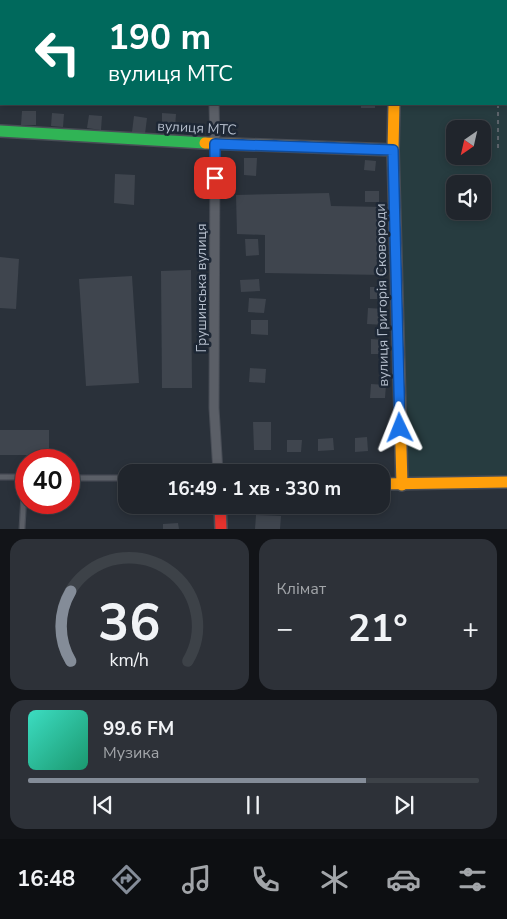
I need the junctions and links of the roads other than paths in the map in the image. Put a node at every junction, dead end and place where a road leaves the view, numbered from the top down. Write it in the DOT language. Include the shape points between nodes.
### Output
graph roads {
  1 [pos="214,105"];
  2 [pos="394,105"];
  3 [pos="0,132"];
  4 [pos="215,144"];
  5 [pos="393,150"];
  6 [pos="218,464"];
  7 [pos="0,477"];
  8 [pos="15,477"];
  9 [pos="80,478"];
  10 [pos="118,478"];
  11 [pos="507,482"];
  12 [pos="390,484"];
  13 [pos="402,485"];
  14 [pos="23,514"];
  15 [pos="220,514"];
  16 [pos="22,529"];
  17 [pos="221,529"];
  1 -- 4 [label="street, Грушинська вулиця"];
  2 -- 5 [label="street, вулиця Григорія Сковороди"];
  3 -- 4 [label="street, вулиця МТС"];
  4 -- 5 [label="street, вулиця МТС"];
  4 -- 6 [label="street, Грушинська вулиця" via="214,408"];
  5 -- 13 [label="street, вулиця Григорія Сковороди"];
  7 -- 8 [label="lane"];
  9 -- 10 [label="lane"];
  11 -- 13 [label="street"];
  12 -- 13 [label="street"];
  14 -- 16 [label="lane"];
  15 -- 17 [label="street"];
}
